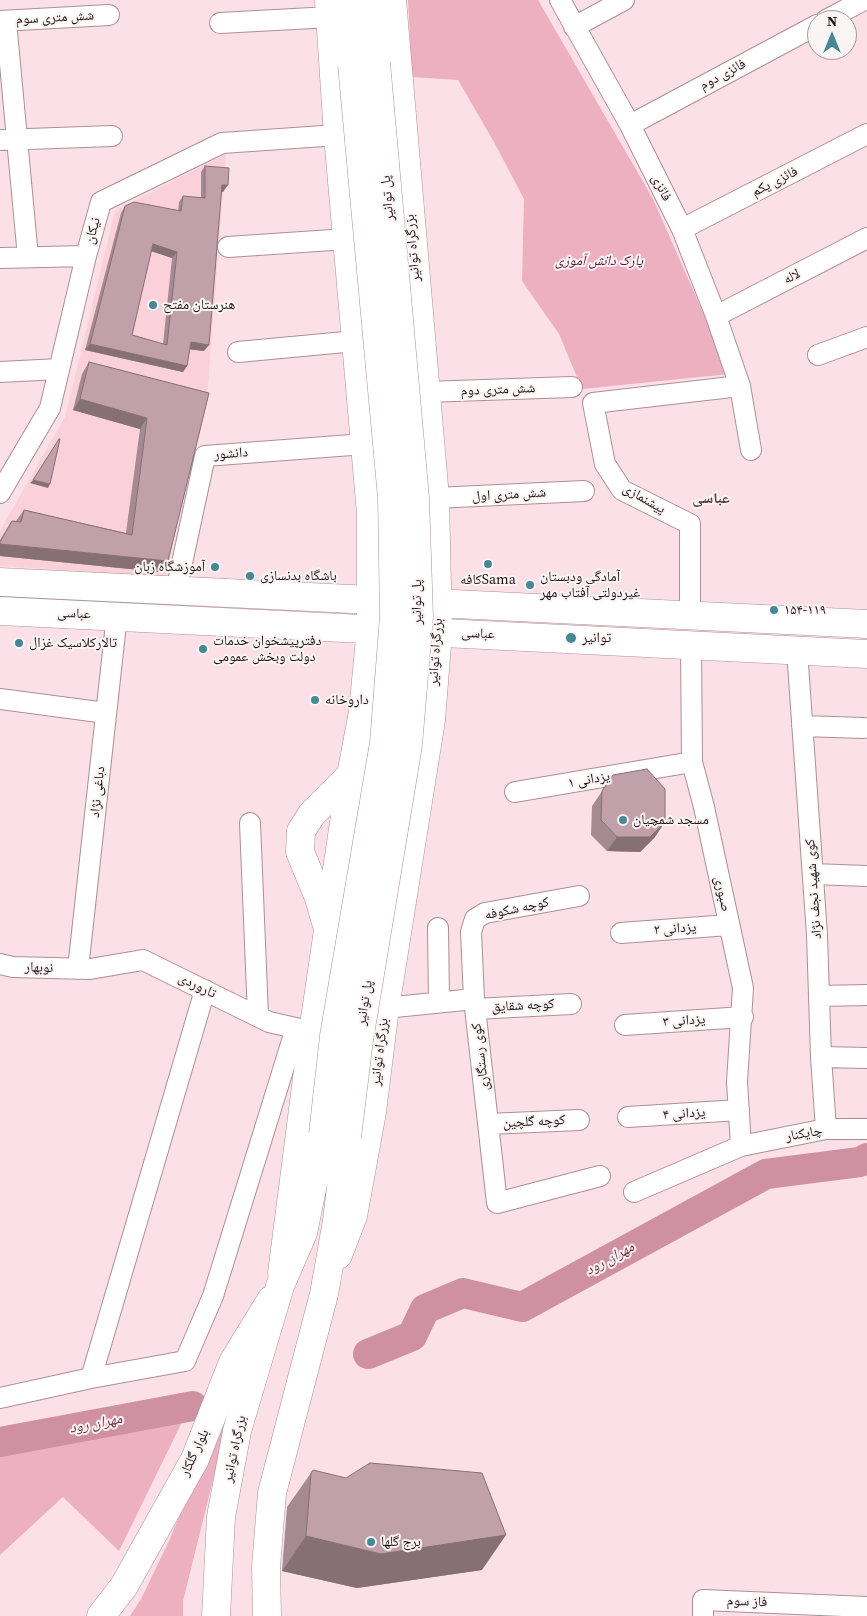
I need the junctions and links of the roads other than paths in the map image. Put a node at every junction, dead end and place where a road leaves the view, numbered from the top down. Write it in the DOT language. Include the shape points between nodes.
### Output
graph roads {
  1 [pos="373,0"];
  2 [pos="392,0"];
  3 [pos="560,0"];
  4 [pos="624,0"];
  5 [pos="864,0"];
  6 [pos="335,6"];
  7 [pos="845,10"];
  8 [pos="110,15"];
  9 [pos="3,21"];
  10 [pos="220,23"];
  11 [pos="574,27"];
  12 [pos="807,30"];
  13 [pos="364,64"];
  14 [pos="630,125"];
  15 [pos="867,134"];
  16 [pos="338,135"];
  17 [pos="112,136"];
  18 [pos="9,140"];
  19 [pos="682,229"];
  20 [pos="867,238"];
  21 [pos="347,239"];
  22 [pos="228,247"];
  23 [pos="86,256"];
  24 [pos="28,257"];
  25 [pos="0,258"];
  26 [pos="716,316"];
  27 [pos="867,337"];
  28 [pos="356,342"];
  29 [pos="238,352"];
  30 [pos="818,355"];
  31 [pos="59,369"];
  32 [pos="0,372"];
  33 [pos="740,386"];
  34 [pos="572,387"];
  35 [pos="425,392"];
  36 [pos="365,444"];
  37 [pos="751,450"];
  38 [pos="584,491"];
  39 [pos="0,493"];
  40 [pos="435,506"];
  41 [pos="371,514"];
  42 [pos="0,582"];
  43 [pos="176,591"];
  44 [pos="372,600"];
  45 [pos="438,604"];
  46 [pos="0,611"];
  47 [pos="117,615"];
  48 [pos="690,616"];
  49 [pos="867,624"];
  50 [pos="371,628"];
  51 [pos="438,632"];
  52 [pos="691,644"];
  53 [pos="797,650"];
  54 [pos="867,654"];
  55 [pos="0,699"];
  56 [pos="363,712"];
  57 [pos="106,713"];
  58 [pos="431,720"];
  59 [pos="802,726"];
  60 [pos="864,728"];
  61 [pos="692,762"];
  62 [pos="351,775"];
  63 [pos="515,792"];
  64 [pos="250,823"];
  65 [pos="813,874"];
  66 [pos="867,876"];
  67 [pos="579,896"];
  68 [pos="729,925"];
  69 [pos="438,928"];
  70 [pos="328,932"];
  71 [pos="621,933"];
  72 [pos="0,964"];
  73 [pos="78,969"];
  74 [pos="205,990"];
  75 [pos="867,995"];
  76 [pos="820,996"];
  77 [pos="439,1002"];
  78 [pos="475,1004"];
  79 [pos="571,1004"];
  80 [pos="385,1008"];
  81 [pos="258,1016"];
  82 [pos="743,1017"];
  83 [pos="625,1025"];
  84 [pos="304,1030"];
  85 [pos="821,1057"];
  86 [pos="867,1058"];
  87 [pos="739,1110"];
  88 [pos="628,1117"];
  89 [pos="579,1120"];
  90 [pos="488,1124"];
  91 [pos="826,1129"];
  92 [pos="867,1129"];
  93 [pos="335,1136"];
  94 [pos="741,1146"];
  95 [pos="600,1176"];
  96 [pos="634,1192"];
  97 [pos="280,1286"];
  98 [pos="324,1294"];
  99 [pos="91,1378"];
  100 [pos="0,1398"];
  101 [pos="867,1607"];
  102 [pos="101,1616"];
  103 [pos="216,1616"];
  104 [pos="267,1616"];
  105 [pos="703,1616"];
  1 -- 13 [label="main road"];
  2 -- 35 [label="main road, بزرگراه توانیر"];
  3 -- 11 [label="street, فائزی"];
  4 -- 11 [label="street"];
  5 -- 7 [label="street"];
  6 -- 10 [label="street"];
  6 -- 13 [label="main road"];
  6 -- 16 [label="main road, بزرگراه توانیر"];
  8 -- 9 [label="street, شش متری سوم"];
  9 -- 18 [label="street"];
  11 -- 14 [label="street, فائزی"];
  12 -- 14 [label="street, فائزی دوم"];
  13 -- 93 [label="main road, پل توانیر, bridge" via="392,498 394,616 384,743 334,1036"];
  14 -- 19 [label="street, فائزی"];
  15 -- 19 [label="street, فائزی یکم"];
  16 -- 21 [label="main road, بزرگراه توانیر"];
  16 -- 23 [label="street, نیکان" via="222,143 101,202"];
  17 -- 18 [label="street"];
  18 -- 24 [label="street"];
  19 -- 26 [label="street, فائزی"];
  20 -- 26 [label="street, لاله"];
  21 -- 22 [label="street"];
  21 -- 28 [label="main road, بزرگراه توانیر"];
  23 -- 24 [label="street"];
  23 -- 31 [label="street, نیکان"];
  24 -- 25 [label="street"];
  26 -- 33 [label="street, فائزی"];
  27 -- 30 [label="street"];
  28 -- 29 [label="street"];
  28 -- 36 [label="main road, بزرگراه توانیر"];
  31 -- 32 [label="street"];
  31 -- 39 [label="street, نیکان" via="50,408"];
  33 -- 37 [label="street, فائزی"];
  33 -- 48 [label="street, پیشنمازی" via="593,403 605,464 622,490 690,524"];
  34 -- 35 [label="street, شش متری دوم"];
  35 -- 40 [label="main road, بزرگراه توانیر"];
  36 -- 41 [label="main road, بزرگراه توانیر"];
  36 -- 43 [label="street, دانشور" via="205,456"];
  38 -- 40 [label="street, شش متری اول"];
  40 -- 41 [label="main road" via="421,525 403,528 384,525"];
  40 -- 45 [label="main road, بزرگراه توانیر"];
  41 -- 44 [label="main road, بزرگراه توانیر"];
  42 -- 43 [label="main road, عباسى"];
  43 -- 44 [label="main road, عباسى"];
  44 -- 45 [label="main road, عباسى"];
  44 -- 50 [label="main road, بزرگراه توانیر"];
  45 -- 48 [label="main road, عباسى"];
  45 -- 51 [label="main road, بزرگراه توانیر"];
  46 -- 47 [label="main road, عباسى"];
  47 -- 50 [label="main road, عباسى"];
  47 -- 57 [label="street, دباغی نژاد"];
  48 -- 49 [label="main road, عباسى"];
  50 -- 51 [label="main road, عباسى"];
  50 -- 56 [label="main road, بزرگراه توانیر"];
  51 -- 52 [label="main road, عباسى"];
  51 -- 58 [label="main road, بزرگراه توانیر"];
  52 -- 53 [label="main road, عباسى"];
  52 -- 61 [label="street, صبوری"];
  53 -- 54 [label="main road, عباسى"];
  53 -- 59 [label="street, کوی شهید نجف نژاد"];
  55 -- 57 [label="street"];
  56 -- 58 [label="main road" via="378,704 400,702 419,709"];
  56 -- 62 [label="main road, بزرگراه توانیر"];
  57 -- 73 [label="street, دباغی نژاد"];
  58 -- 80 [label="main road, بزرگراه توانیر"];
  59 -- 60 [label="street"];
  59 -- 65 [label="street, کوی شهید نجف نژاد"];
  61 -- 63 [label="street, یزدانی ۱"];
  61 -- 68 [label="street, صبوری"];
  62 -- 70 [label="main road, بزرگراه توانیر"];
  62 -- 70 [label="main road" via="312,814 301,831 300,852 319,898"];
  64 -- 81 [label="street"];
  65 -- 66 [label="street"];
  65 -- 76 [label="street, کوی شهید نجف نژاد"];
  67 -- 78 [label="street, کوچه شکوفه" via="485,913 475,919 471,932"];
  68 -- 71 [label="street, یزدانی ۲"];
  68 -- 82 [label="street, صبوری" via="743,988"];
  69 -- 77 [label="street"];
  70 -- 84 [label="main road, بزرگراه توانیر"];
  72 -- 73 [label="street, نوبهار"];
  73 -- 74 [label="street, تاروردی" via="143,960"];
  74 -- 81 [label="street, تاروردی"];
  74 -- 99 [label="street"];
  75 -- 76 [label="street"];
  76 -- 85 [label="street, کوی شهید نجف نژاد"];
  77 -- 78 [label="street"];
  77 -- 80 [label="street"];
  78 -- 79 [label="street, کوچه شقایق"];
  78 -- 90 [label="street, کوی رستگاری"];
  80 -- 98 [label="main road, بزرگراه توانیر" via="372,1112 353,1216"];
  81 -- 84 [label="street, تاروردی"];
  82 -- 83 [label="street, یزدانی ۳"];
  82 -- 87 [label="street, صبوری" via="737,1082"];
  84 -- 97 [label="main road, بزرگراه توانیر"];
  84 -- 99 [label="street" via="213,1296 185,1361"];
  85 -- 86 [label="street"];
  85 -- 91 [label="street, کوی شهید نجف نژاد"];
  87 -- 88 [label="street, یزدانی ۴"];
  87 -- 94 [label="street, صبوری"];
  89 -- 90 [label="street, کوچه گلچین"];
  90 -- 95 [label="street, کوی رستگاری" via="497,1203"];
  91 -- 92 [label="street, چایکنار"];
  91 -- 94 [label="street, چایکنار"];
  93 -- 97 [label="main road, بزرگراه توانیر" via="303,1233"];
  93 -- 98 [label="main road, بزرگراه توانیر" via="337,1221"];
  94 -- 96 [label="street, چایکنار"];
  97 -- 102 [label="main road, بلوار گلکار" via="233,1362 195,1459 124,1586"];
  97 -- 103 [label="main road, بزرگراه توانیر" via="236,1441 221,1517"];
  98 -- 104 [label="main road, بزرگراه توانیر" via="272,1493 266,1567"];
  99 -- 100 [label="street"];
  101 -- 105 [label="street, فاز سوم" via="703,1600"];
}
